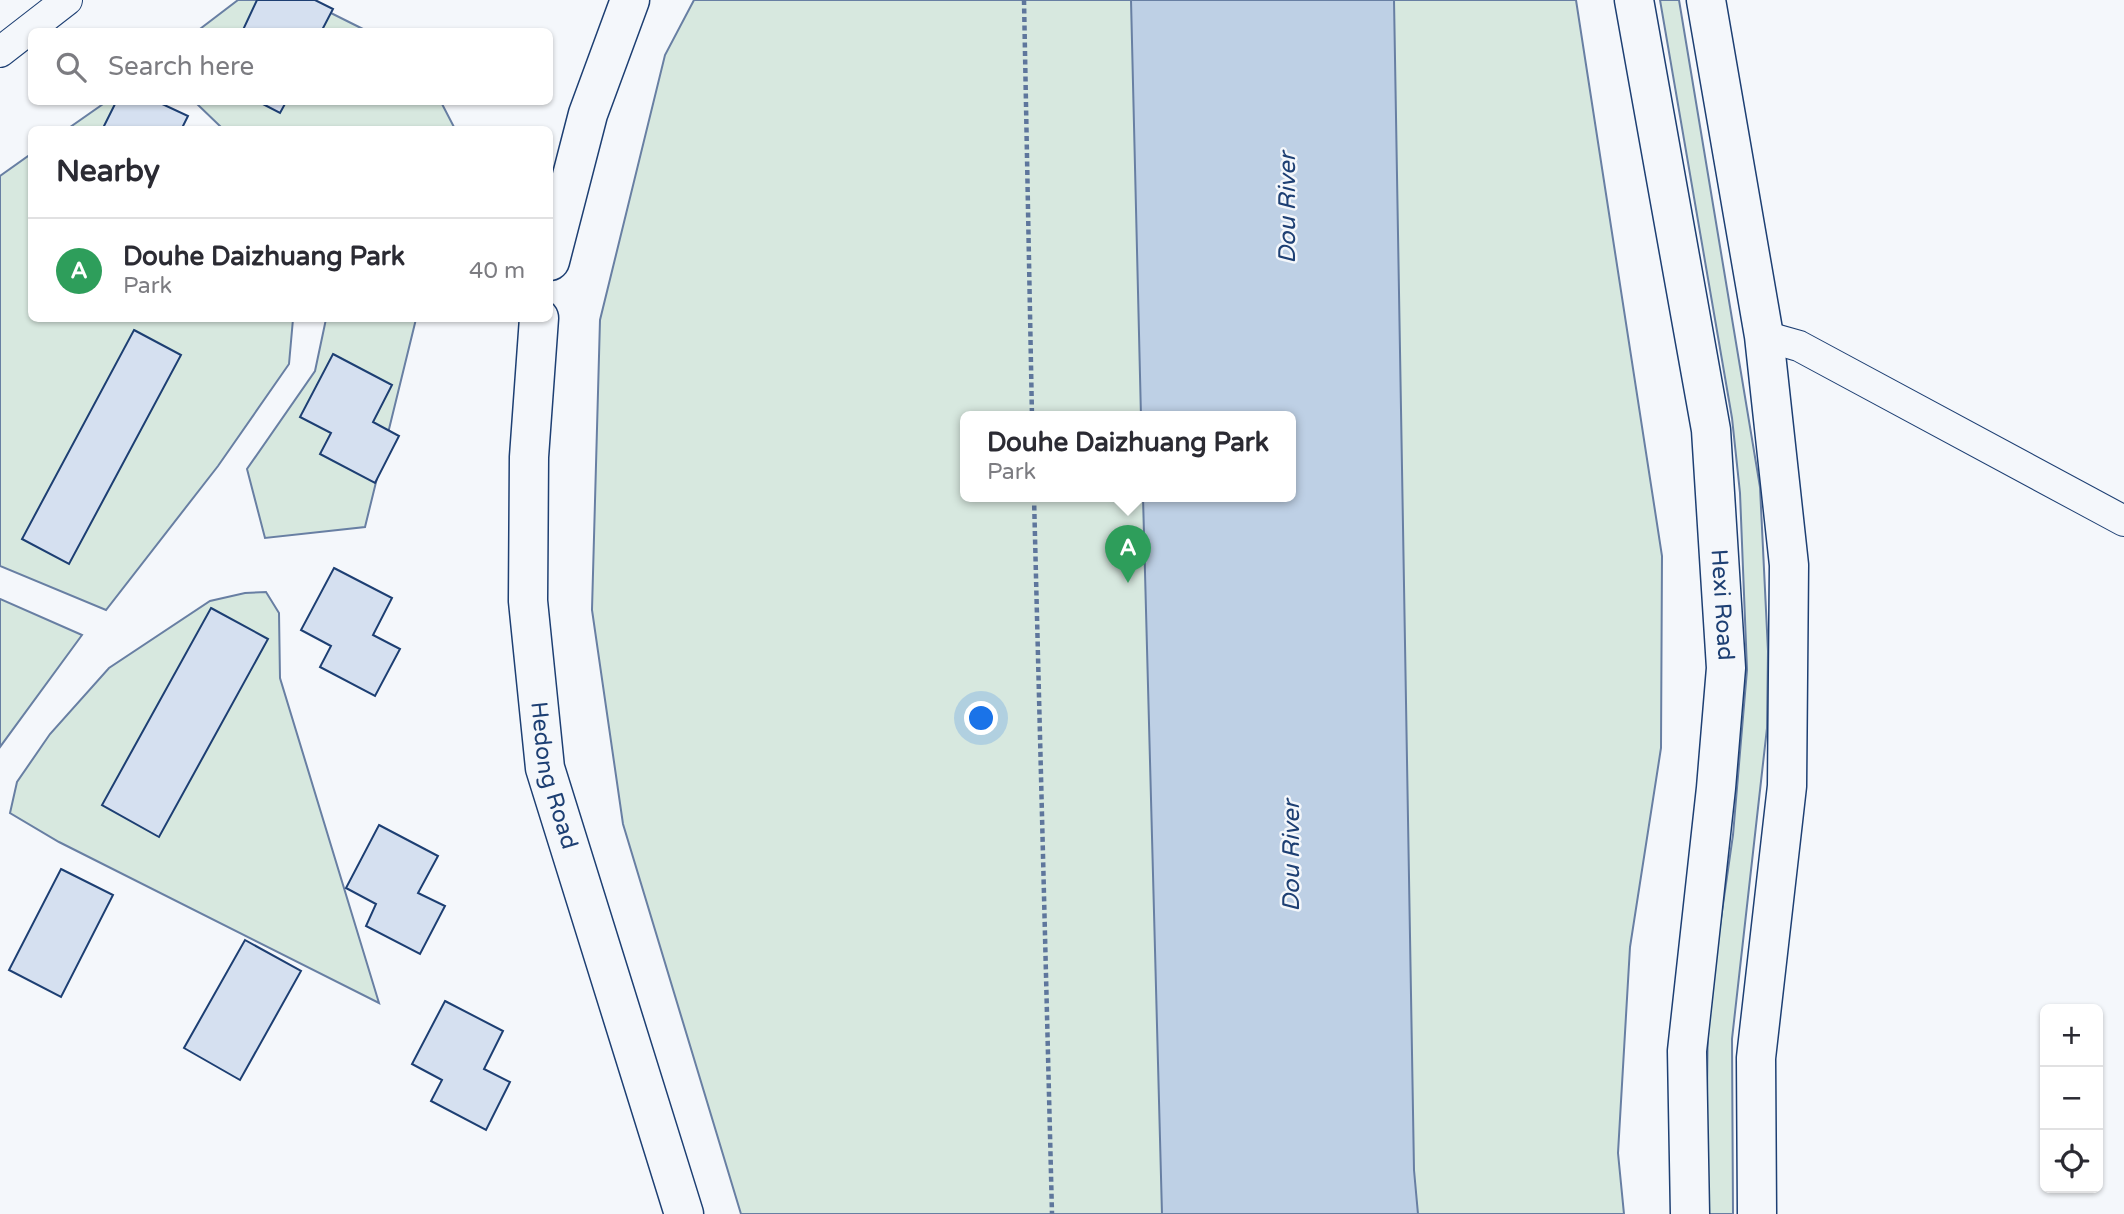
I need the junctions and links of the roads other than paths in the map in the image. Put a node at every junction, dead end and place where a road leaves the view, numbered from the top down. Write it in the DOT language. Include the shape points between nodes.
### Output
graph roads {
  1 [pos="67,0"];
  2 [pos="1634,0"];
  3 [pos="1706,0"];
  4 [pos="627,1"];
  5 [pos="30,28"];
  6 [pos="28,30"];
  7 [pos="0,51"];
  8 [pos="553,249"];
  9 [pos="540,322"];
  10 [pos="1764,336"];
  11 [pos="2124,521"];
  12 [pos="684,1214"];
  13 [pos="1690,1214"];
  14 [pos="1757,1214"];
  1 -- 5 [label="street"];
  2 -- 13 [label="main road, Hexi Road" via="1711,430 1726,668 1687,1051"];
  3 -- 10 [label="main road"];
  4 -- 8 [label="main road" via="588,114"];
  6 -- 7 [label="street"];
  9 -- 12 [label="main road, Hedong Road" via="529,457 528,601 545,768"];
  10 -- 11 [label="street" via="1799,346"];
  10 -- 14 [label="main road" via="1789,565 1787,786 1756,1058"];
}
